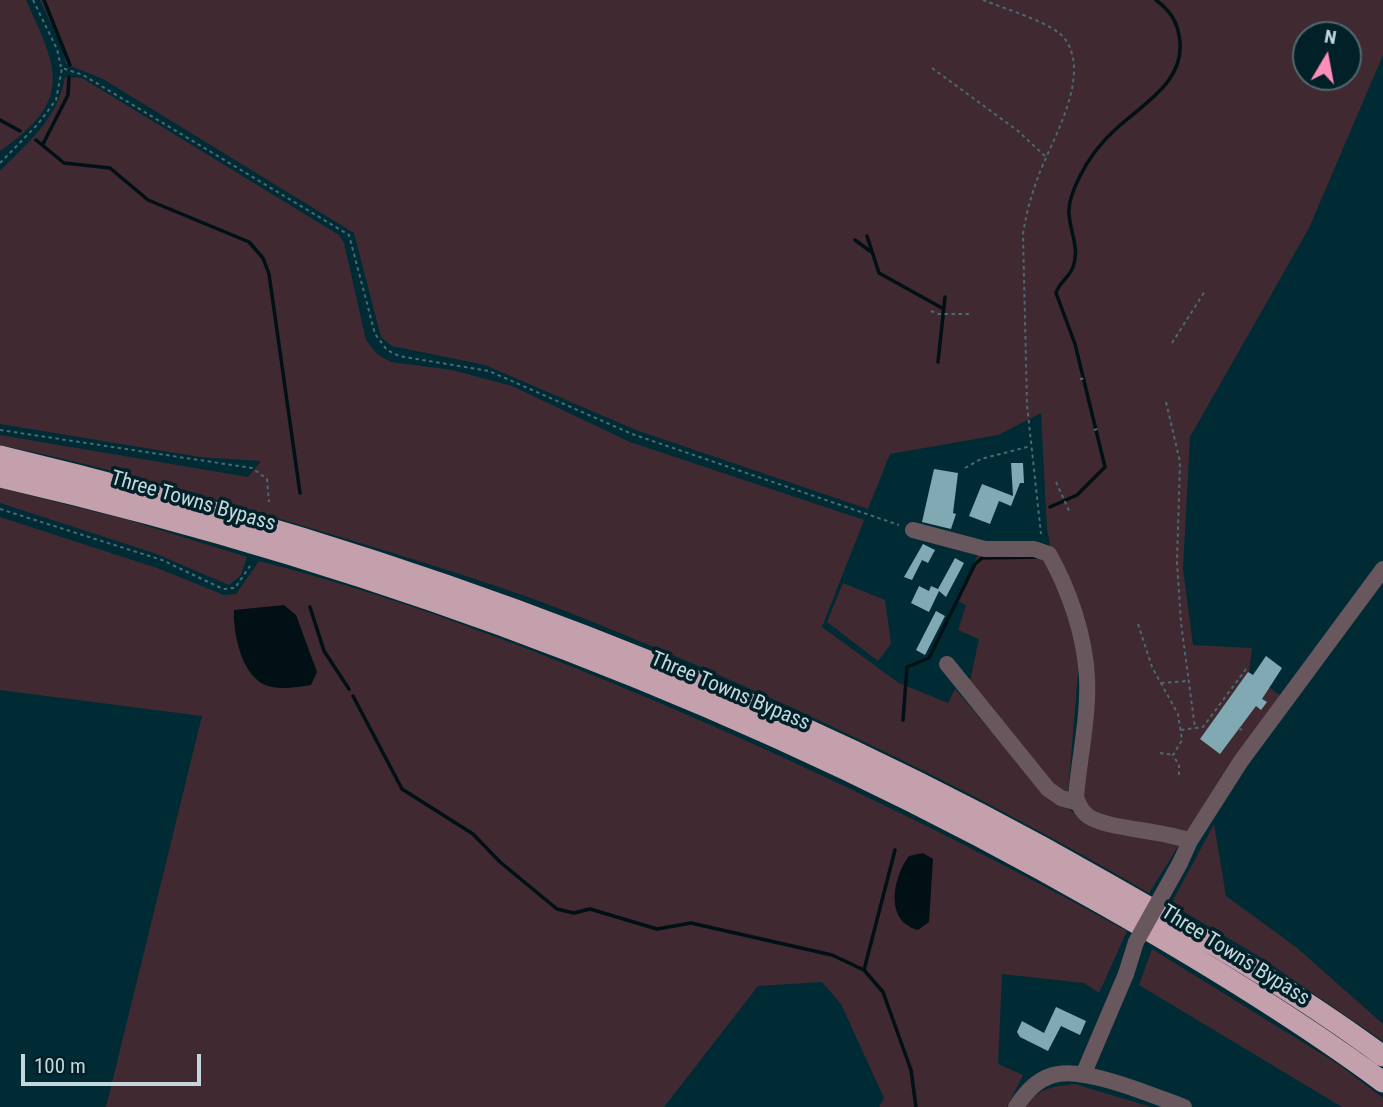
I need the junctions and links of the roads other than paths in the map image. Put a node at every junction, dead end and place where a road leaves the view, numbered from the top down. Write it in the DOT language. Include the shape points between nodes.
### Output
graph roads {
  1 [pos="0,456"];
  2 [pos="0,477"];
  3 [pos="913,530"];
  4 [pos="1383,569"];
  5 [pos="947,664"];
  6 [pos="1078,803"];
  7 [pos="1191,841"];
  8 [pos="1383,1056"];
  9 [pos="1083,1075"];
  10 [pos="1383,1082"];
  11 [pos="1016,1107"];
  12 [pos="1184,1107"];
  1 -- 8 [label="highway, Three Towns Bypass" via="327,543 621,647 748,701 962,803 1069,861 1256,972"];
  2 -- 10 [label="highway, Three Towns Bypass" via="203,528 323,564 611,667 741,722 856,774 1061,880 1258,997"];
  3 -- 6 [label="street" via="985,549 1049,554 1062,578 1083,646 1087,680"];
  4 -- 7 [label="street" via="1216,796"];
  5 -- 6 [label="street" via="1048,789"];
  6 -- 7 [label="street" via="1087,816 1101,822 1171,833"];
  7 -- 9 [label="street, bridge" via="1136,942"];
  9 -- 11 [label="street" via="1047,1077 1028,1089"];
  9 -- 12 [label="street"];
}
